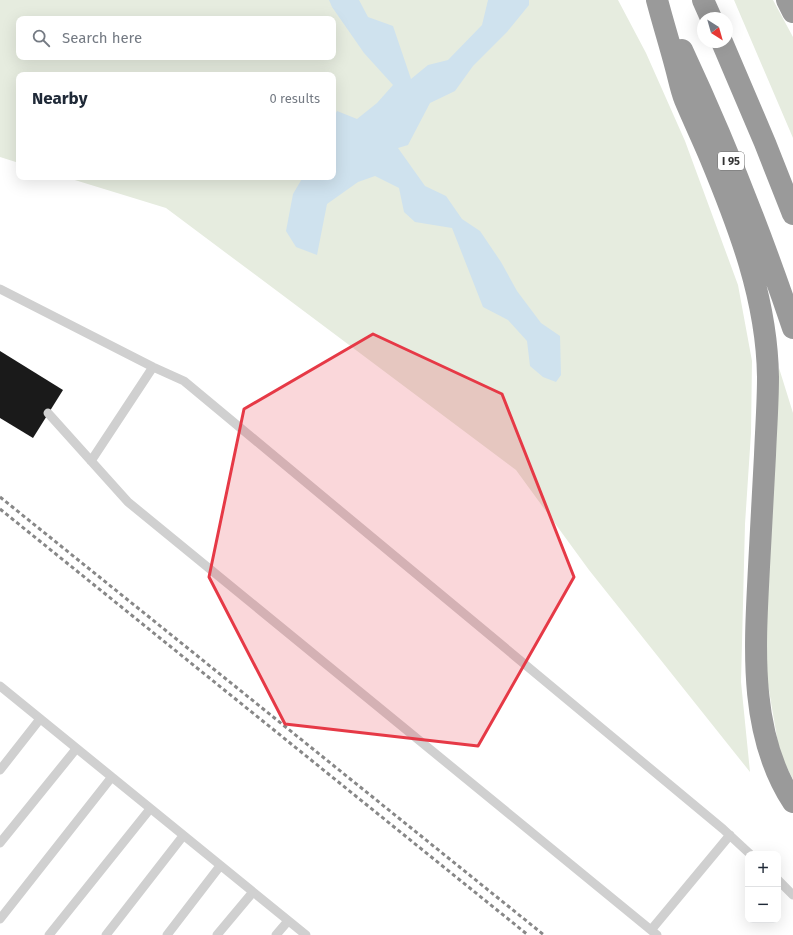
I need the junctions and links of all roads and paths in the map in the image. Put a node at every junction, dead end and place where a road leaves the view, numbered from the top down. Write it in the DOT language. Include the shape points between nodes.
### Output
graph roads {
  1 [pos="658,0"];
  2 [pos="703,0"];
  3 [pos="787,0"];
  4 [pos="708,12"];
  5 [pos="793,12"];
  6 [pos="725,48"];
  7 [pos="793,214"];
  8 [pos="0,289"];
  9 [pos="793,328"];
  10 [pos="153,367"];
  11 [pos="48,414"];
  12 [pos="91,461"];
  13 [pos="2,691"];
  14 [pos="40,719"];
  15 [pos="76,749"];
  16 [pos="0,770"];
  17 [pos="112,778"];
  18 [pos="793,802"];
  19 [pos="150,809"];
  20 [pos="730,835"];
  21 [pos="183,836"];
  22 [pos="0,843"];
  23 [pos="747,851"];
  24 [pos="220,866"];
  25 [pos="781,883"];
  26 [pos="253,892"];
  27 [pos="793,895"];
  28 [pos="0,919"];
  29 [pos="288,920"];
  30 [pos="654,933"];
  31 [pos="49,935"];
  32 [pos="106,935"];
  33 [pos="167,935"];
  34 [pos="218,935"];
  35 [pos="276,935"];
  36 [pos="306,935"];
  1 -- 9 [label="highway, I 95" via="734,168"];
  1 -- 18 [label="highway" via="685,99 742,241 763,321 768,393 757,600 758,686 761,716 769,749"];
  2 -- 4 [label="highway"];
  3 -- 5 [label="highway"];
  6 -- 7 [label="highway"];
  8 -- 10 [label="lane"];
  10 -- 12 [label="lane"];
  10 -- 20 [label="lane" via="184,381"];
  11 -- 12 [label="lane"];
  12 -- 30 [label="lane" via="128,502"];
  13 -- 14 [label="lane"];
  14 -- 15 [label="lane"];
  14 -- 16 [label="lane"];
  15 -- 17 [label="lane"];
  15 -- 22 [label="lane"];
  17 -- 19 [label="lane"];
  17 -- 28 [label="lane"];
  19 -- 21 [label="lane"];
  19 -- 31 [label="lane"];
  20 -- 23 [label="lane"];
  20 -- 30 [label="lane"];
  21 -- 24 [label="lane"];
  21 -- 32 [label="lane"];
  24 -- 26 [label="lane"];
  24 -- 33 [label="lane"];
  25 -- 27 [label="lane"];
  26 -- 29 [label="lane"];
  26 -- 34 [label="lane"];
  29 -- 35 [label="lane"];
  29 -- 36 [label="lane"];
}
